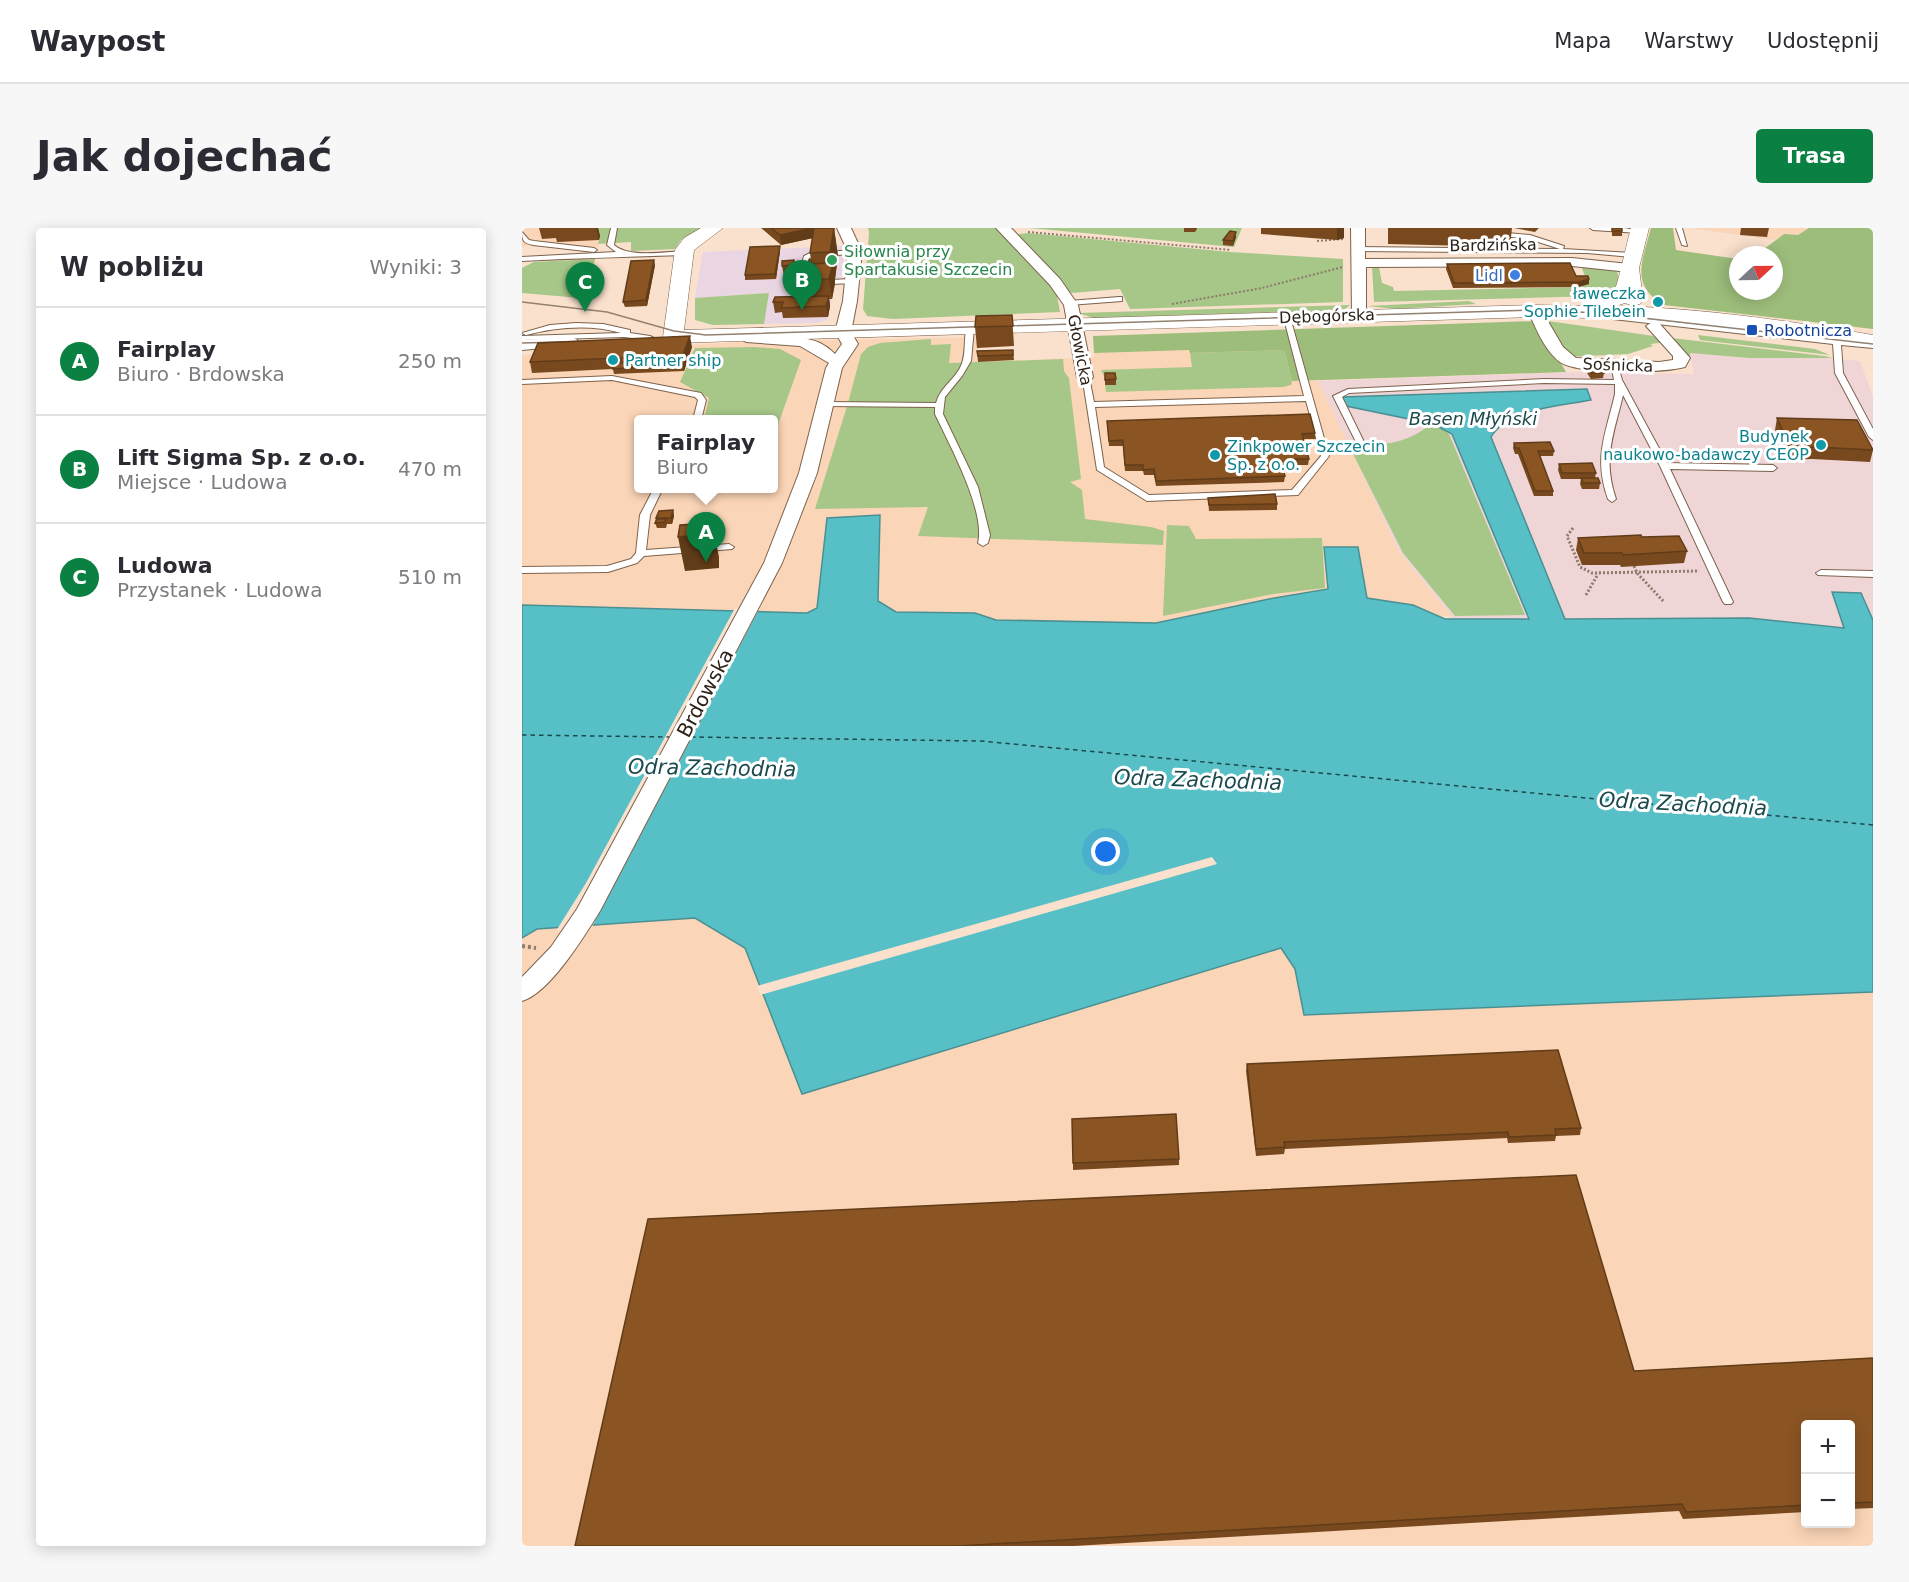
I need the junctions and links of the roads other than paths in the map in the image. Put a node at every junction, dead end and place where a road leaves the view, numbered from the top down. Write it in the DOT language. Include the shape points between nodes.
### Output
graph roads {
  1 [pos="614,228"];
  2 [pos="714,228"];
  3 [pos="844,228"];
  4 [pos="1358,228"];
  5 [pos="1593,228"];
  6 [pos="1679,228"];
  7 [pos="1004,229"];
  8 [pos="1639,230"];
  9 [pos="522,231"];
  10 [pos="1491,234"];
  11 [pos="1685,245"];
  12 [pos="1553,248"];
  13 [pos="616,252"];
  14 [pos="855,252"];
  15 [pos="684,253"];
  16 [pos="626,254"];
  17 [pos="522,259"];
  18 [pos="1354,259"];
  19 [pos="1630,267"];
  20 [pos="851,281"];
  21 [pos="1119,299"];
  22 [pos="1069,303"];
  23 [pos="1534,311"];
  24 [pos="1643,314"];
  25 [pos="1359,315"];
  26 [pos="1286,317"];
  27 [pos="1076,324"];
  28 [pos="970,328"];
  29 [pos="843,332"];
  30 [pos="726,335"];
  31 [pos="522,336"];
  32 [pos="644,337"];
  33 [pos="673,337"];
  34 [pos="1837,341"];
  35 [pos="1873,341"];
  36 [pos="522,345"];
  37 [pos="1873,348"];
  38 [pos="832,364"];
  39 [pos="1614,366"];
  40 [pos="1084,377"];
  41 [pos="522,382"];
  42 [pos="1620,382"];
  43 [pos="1310,398"];
  44 [pos="825,404"];
  45 [pos="939,405"];
  46 [pos="1091,405"];
  47 [pos="698,415"];
  48 [pos="1873,437"];
  49 [pos="1362,446"];
  50 [pos="1664,466"];
  51 [pos="1773,468"];
  52 [pos="657,493"];
  53 [pos="1612,499"];
  54 [pos="983,543"];
  55 [pos="729,547"];
  56 [pos="641,553"];
  57 [pos="522,570"];
  58 [pos="1821,573"];
  59 [pos="1873,574"];
  60 [pos="1728,602"];
  61 [pos="522,992"];
  1 -- 13 [label="lane" via="610,245"];
  2 -- 15 [label="street" via="691,242"];
  3 -- 14 [label="street"];
  4 -- 18 [label="street"];
  5 -- 8 [label="lane"];
  6 -- 11 [label="lane"];
  7 -- 22 [label="street, Głowicka" via="1055,282"];
  8 -- 19 [label="street"];
  9 -- 13 [label="lane" via="527,241 533,243"];
  10 -- 12 [label="lane" via="1524,236"];
  12 -- 18 [label="lane"];
  12 -- 19 [label="lane" via="1587,251"];
  13 -- 16 [label="lane"];
  14 -- 20 [label="street"];
  14 -- 20 [label="lane" via="810,255 802,270 802,279 808,283"];
  15 -- 16 [label="lane"];
  15 -- 33 [label="street"];
  16 -- 17 [label="lane"];
  18 -- 19 [label="street, Bardzińska" via="1575,262"];
  18 -- 25 [label="street"];
  19 -- 23 [label="street" via="1627,291 1610,302"];
  19 -- 24 [label="street" via="1631,295"];
  20 -- 29 [label="street"];
  21 -- 22 [label="lane" via="1100,297"];
  22 -- 27 [label="street, Głowicka"];
  23 -- 24 [label="street, Dębogórska"];
  23 -- 25 [label="street, Dębogórska"];
  23 -- 39 [label="street, Sośnicka" via="1565,359"];
  24 -- 34 [label="street, Dębogórska" via="1681,316"];
  24 -- 34 [label="street, Dębogórska" via="1699,333"];
  24 -- 39 [label="street, Sośnicka" via="1680,354 1679,364"];
  25 -- 26 [label="street, Dębogórska"];
  26 -- 27 [label="street, Dębogórska"];
  26 -- 43 [label="lane"];
  27 -- 28 [label="street, Dębogórska"];
  27 -- 40 [label="street, Głowicka"];
  28 -- 29 [label="street, Dębogórska"];
  28 -- 45 [label="lane" via="967,361 945,388"];
  29 -- 30 [label="street, Dębogórska"];
  29 -- 38 [label="street, Brdowska" via="850,344"];
  30 -- 33 [label="street, Dębogórska"];
  30 -- 38 [label="street" via="809,344 823,351"];
  31 -- 32 [label="lane"];
  31 -- 32 [label="lane" via="611,330"];
  32 -- 33 [label="street"];
  32 -- 36 [label="street"];
  34 -- 35 [label="street, Dębogórska"];
  34 -- 37 [label="street, Dębogórska"];
  34 -- 48 [label="lane" via="1839,373"];
  38 -- 44 [label="street, Brdowska"];
  39 -- 42 [label="lane"];
  40 -- 46 [label="lane, Głowicka"];
  41 -- 47 [label="lane" via="612,378 698,395 702,399"];
  42 -- 49 [label="lane" via="1544,381 1348,391 1337,396"];
  42 -- 50 [label="lane"];
  42 -- 53 [label="lane" via="1603,469"];
  43 -- 46 [label="lane"];
  43 -- 46 [label="lane, Głowicka" via="1325,456 1294,493 1147,498 1100,468"];
  44 -- 45 [label="lane"];
  44 -- 61 [label="street, Brdowska" via="797,508 757,594 575,933"];
  45 -- 54 [label="lane" via="939,414 974,487 985,535"];
  50 -- 51 [label="lane"];
  50 -- 60 [label="lane"];
  52 -- 56 [label="lane" via="645,515"];
  55 -- 56 [label="lane"];
  56 -- 57 [label="lane" via="634,561 608,569"];
  58 -- 59 [label="lane"];
}
